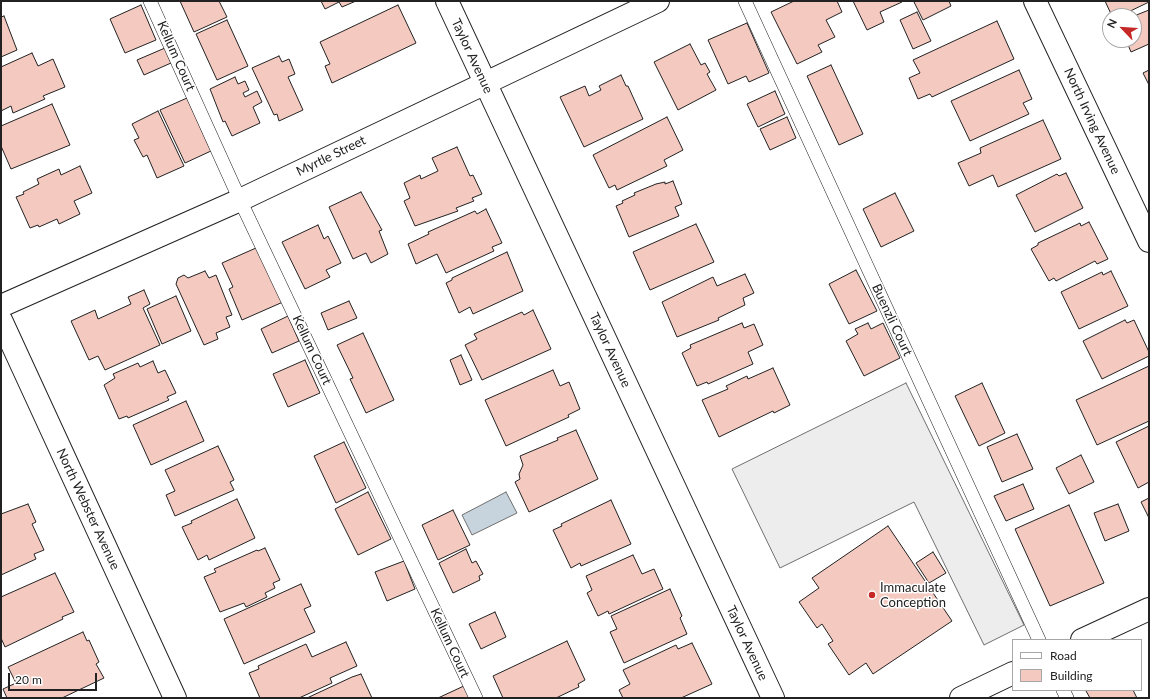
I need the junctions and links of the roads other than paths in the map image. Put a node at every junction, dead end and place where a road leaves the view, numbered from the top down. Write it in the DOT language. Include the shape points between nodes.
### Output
graph roads {
  1 [pos="150,1"];
  2 [pos="447,1"];
  3 [pos="658,1"];
  4 [pos="744,1"];
  5 [pos="1035,1"];
  6 [pos="484,83"];
  7 [pos="240,200"];
  8 [pos="1149,241"];
  9 [pos="1,306"];
  10 [pos="1,320"];
  11 [pos="1149,609"];
  12 [pos="1039,639"];
  13 [pos="1084,639"];
  14 [pos="1012,673"];
  15 [pos="176,698"];
  16 [pos="476,698"];
  17 [pos="773,698"];
  18 [pos="961,698"];
  1 -- 7 [label="lane, Kellum Court"];
  2 -- 6 [label="street, Taylor Avenue"];
  3 -- 6 [label="street, Myrtle Street"];
  4 -- 12 [label="lane, Buenzli Court"];
  5 -- 8 [label="street, North Irving Avenue"];
  6 -- 7 [label="street, Myrtle Street"];
  6 -- 17 [label="street, Taylor Avenue"];
  7 -- 9 [label="street, Myrtle Street"];
  7 -- 16 [label="lane, Kellum Court"];
  10 -- 15 [label="street, North Webster Avenue"];
  11 -- 13 [label="street"];
  14 -- 18 [label="street"];
}
